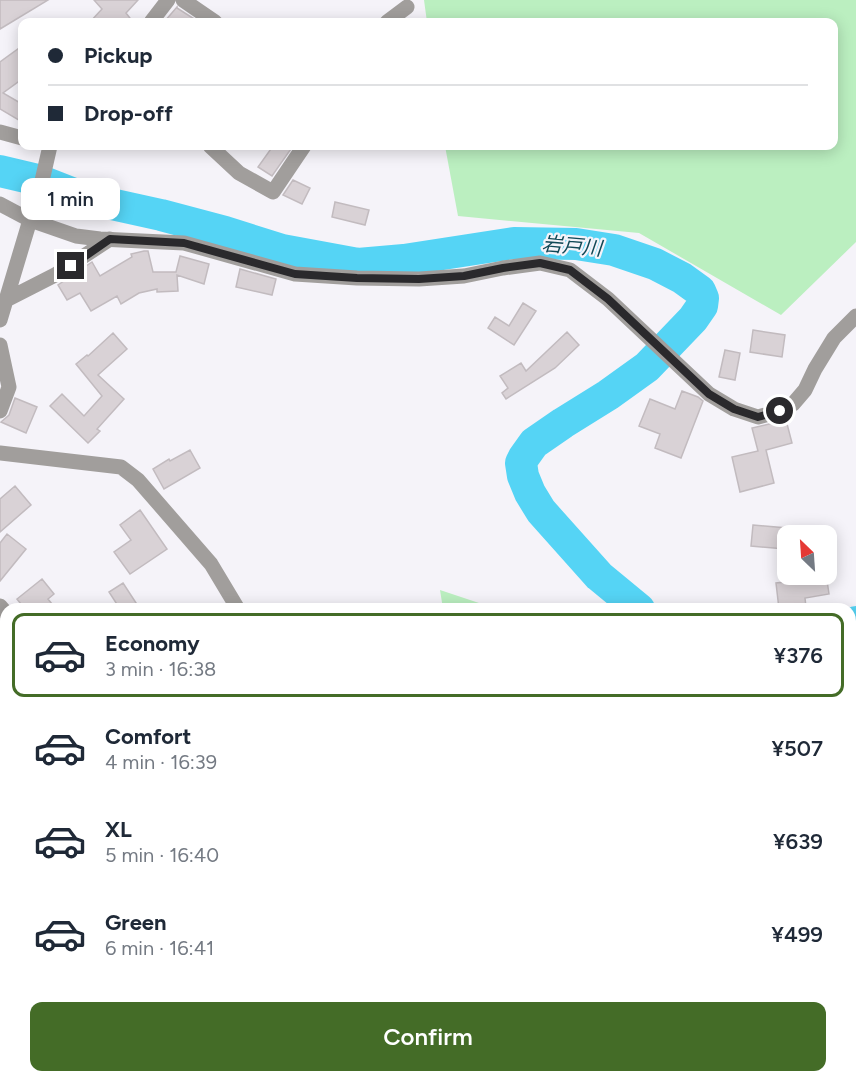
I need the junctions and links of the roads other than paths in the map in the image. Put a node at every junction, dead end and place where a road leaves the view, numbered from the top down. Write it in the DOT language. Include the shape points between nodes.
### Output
graph roads {
  1 [pos="168,0"];
  2 [pos="183,0"];
  3 [pos="407,7"];
  4 [pos="154,18"];
  5 [pos="209,18"];
  6 [pos="392,18"];
  7 [pos="0,132"];
  8 [pos="18,137"];
  9 [pos="48,150"];
  10 [pos="214,150"];
  11 [pos="301,150"];
  12 [pos="0,204"];
  13 [pos="33,214"];
  14 [pos="110,239"];
  15 [pos="6,300"];
  16 [pos="856,316"];
  17 [pos="0,320"];
  18 [pos="0,345"];
  19 [pos="0,411"];
  20 [pos="0,453"];
  21 [pos="234,603"];
  1 -- 4 [label="street"];
  2 -- 5 [label="street"];
  3 -- 6 [label="street"];
  7 -- 8 [label="street"];
  9 -- 13 [label="street"];
  10 -- 11 [label="street" via="239,173 273,192"];
  12 -- 13 [label="street"];
  13 -- 14 [label="street" via="76,236"];
  13 -- 15 [label="street"];
  14 -- 15 [label="street" via="55,275"];
  14 -- 16 [label="street" via="184,243 295,274 419,279 540,263 570,270 608,299 709,394 758,417 793,404 834,338"];
  15 -- 17 [label="street"];
  18 -- 19 [label="street" via="9,387"];
  20 -- 21 [label="street" via="121,467 138,480 211,564"];
}
